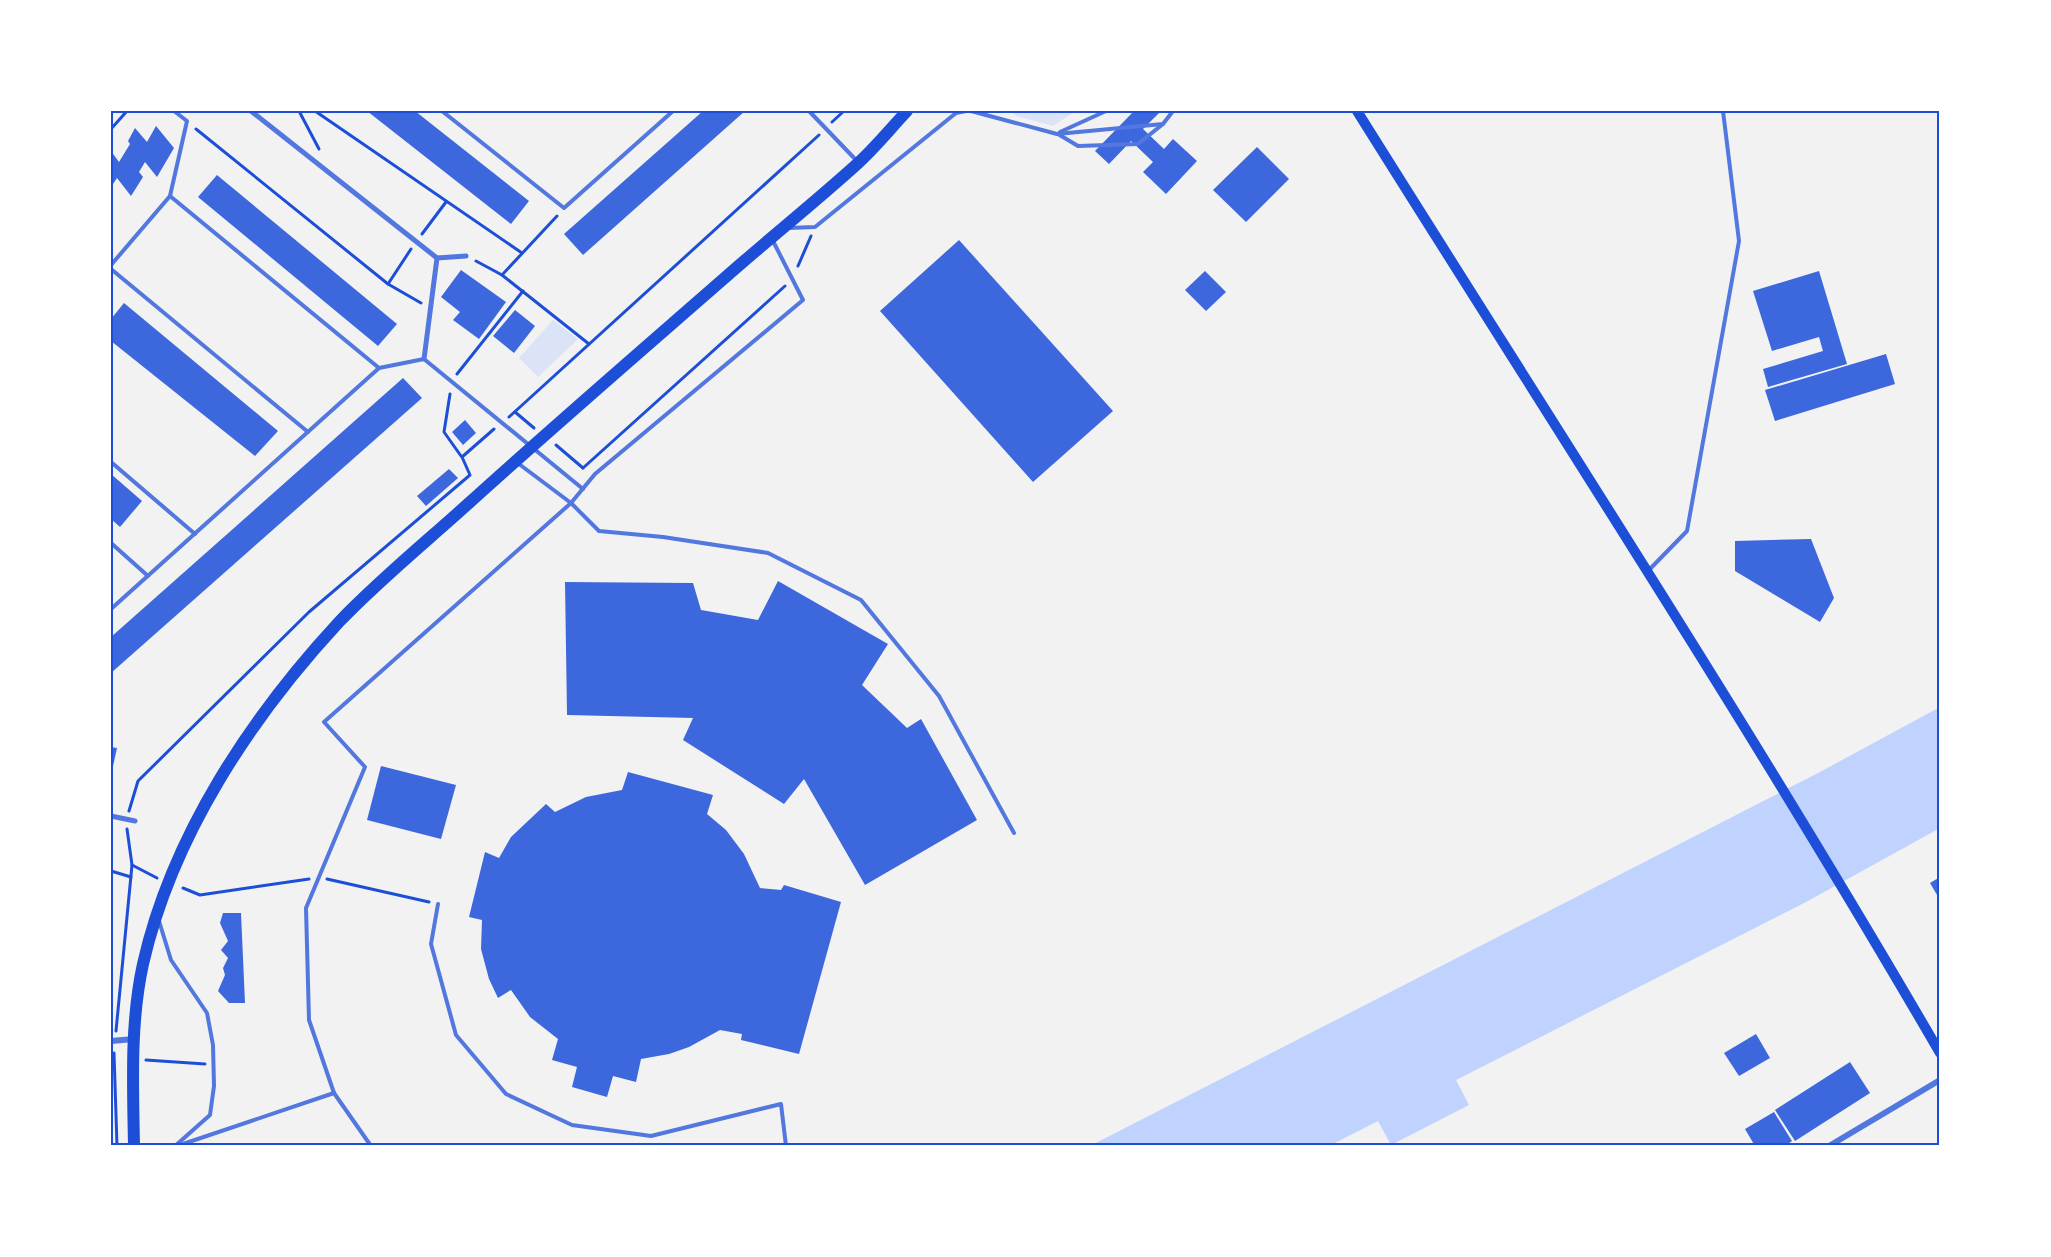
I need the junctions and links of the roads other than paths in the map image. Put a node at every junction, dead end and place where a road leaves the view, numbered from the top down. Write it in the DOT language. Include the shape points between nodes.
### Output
graph roads {
  1 [pos="174,111"];
  2 [pos="251,111"];
  3 [pos="442,111"];
  4 [pos="673,111"];
  5 [pos="907,111"];
  6 [pos="966,111"];
  7 [pos="971,111"];
  8 [pos="1106,111"];
  9 [pos="1173,111"];
  10 [pos="1357,111"];
  11 [pos="1723,111"];
  12 [pos="812,112"];
  13 [pos="1163,124"];
  14 [pos="1057,134"];
  15 [pos="859,163"];
  16 [pos="170,196"];
  17 [pos="782,228"];
  18 [pos="771,237"];
  19 [pos="466,256"];
  20 [pos="437,258"];
  21 [pos="111,267"];
  22 [pos="424,359"];
  23 [pos="379,368"];
  24 [pos="308,432"];
  25 [pos="531,448"];
  26 [pos="516,461"];
  27 [pos="111,462"];
  28 [pos="583,489"];
  29 [pos="571,504"];
  30 [pos="195,534"];
  31 [pos="111,543"];
  32 [pos="1647,572"];
  33 [pos="148,576"];
  34 [pos="111,609"];
  35 [pos="111,816"];
  36 [pos="135,821"];
  37 [pos="1014,833"];
  38 [pos="438,904"];
  39 [pos="157,915"];
  40 [pos="134,1039"];
  41 [pos="113,1041"];
  42 [pos="1940,1053"];
  43 [pos="1940,1080"];
  44 [pos="334,1093"];
  45 [pos="134,1146"];
  46 [pos="176,1146"];
  47 [pos="371,1146"];
  48 [pos="786,1146"];
  49 [pos="1829,1146"];
  1 -- 16 [label="lane" via="187,122"];
  2 -- 20 [label="street"];
  3 -- 4 [label="lane" via="564,208"];
  5 -- 15 [label="main road"];
  6 -- 17 [label="lane" via="956,113 815,227"];
  7 -- 14 [label="lane"];
  8 -- 14 [label="lane"];
  9 -- 13 [label="lane"];
  10 -- 32 [label="main road"];
  11 -- 32 [label="lane" via="1739,241 1687,531"];
  12 -- 15 [label="lane"];
  13 -- 14 [label="lane"];
  13 -- 14 [label="lane" via="1138,144 1078,146"];
  15 -- 17 [label="main road"];
  16 -- 21 [label="lane"];
  16 -- 23 [label="lane"];
  17 -- 18 [label="main road"];
  18 -- 25 [label="main road"];
  18 -- 28 [label="lane" via="803,300 595,474"];
  19 -- 20 [label="street"];
  20 -- 22 [label="street"];
  21 -- 24 [label="lane"];
  22 -- 23 [label="lane"];
  22 -- 25 [label="lane"];
  23 -- 24 [label="lane"];
  24 -- 30 [label="lane"];
  25 -- 26 [label="main road"];
  25 -- 28 [label="lane"];
  26 -- 29 [label="lane"];
  26 -- 39 [label="main road" via="342,619 303,662 209,797 187,838"];
  27 -- 30 [label="lane"];
  28 -- 29 [label="lane"];
  29 -- 37 [label="lane" via="599,531 768,553 861,600 939,696"];
  29 -- 44 [label="lane" via="324,722 365,767 306,908 309,1020"];
  30 -- 33 [label="lane"];
  31 -- 33 [label="lane"];
  32 -- 42 [label="main road"];
  33 -- 34 [label="lane"];
  35 -- 36 [label="street"];
  38 -- 48 [label="lane" via="431,944 456,1035 506,1094 572,1125 651,1136 781,1104"];
  39 -- 40 [label="main road" via="143,965"];
  39 -- 46 [label="lane" via="171,960 207,1013 213,1044 210,1115"];
  40 -- 41 [label="street"];
  40 -- 45 [label="main road"];
  43 -- 49 [label="street"];
  44 -- 46 [label="lane"];
  44 -- 47 [label="lane"];
}
